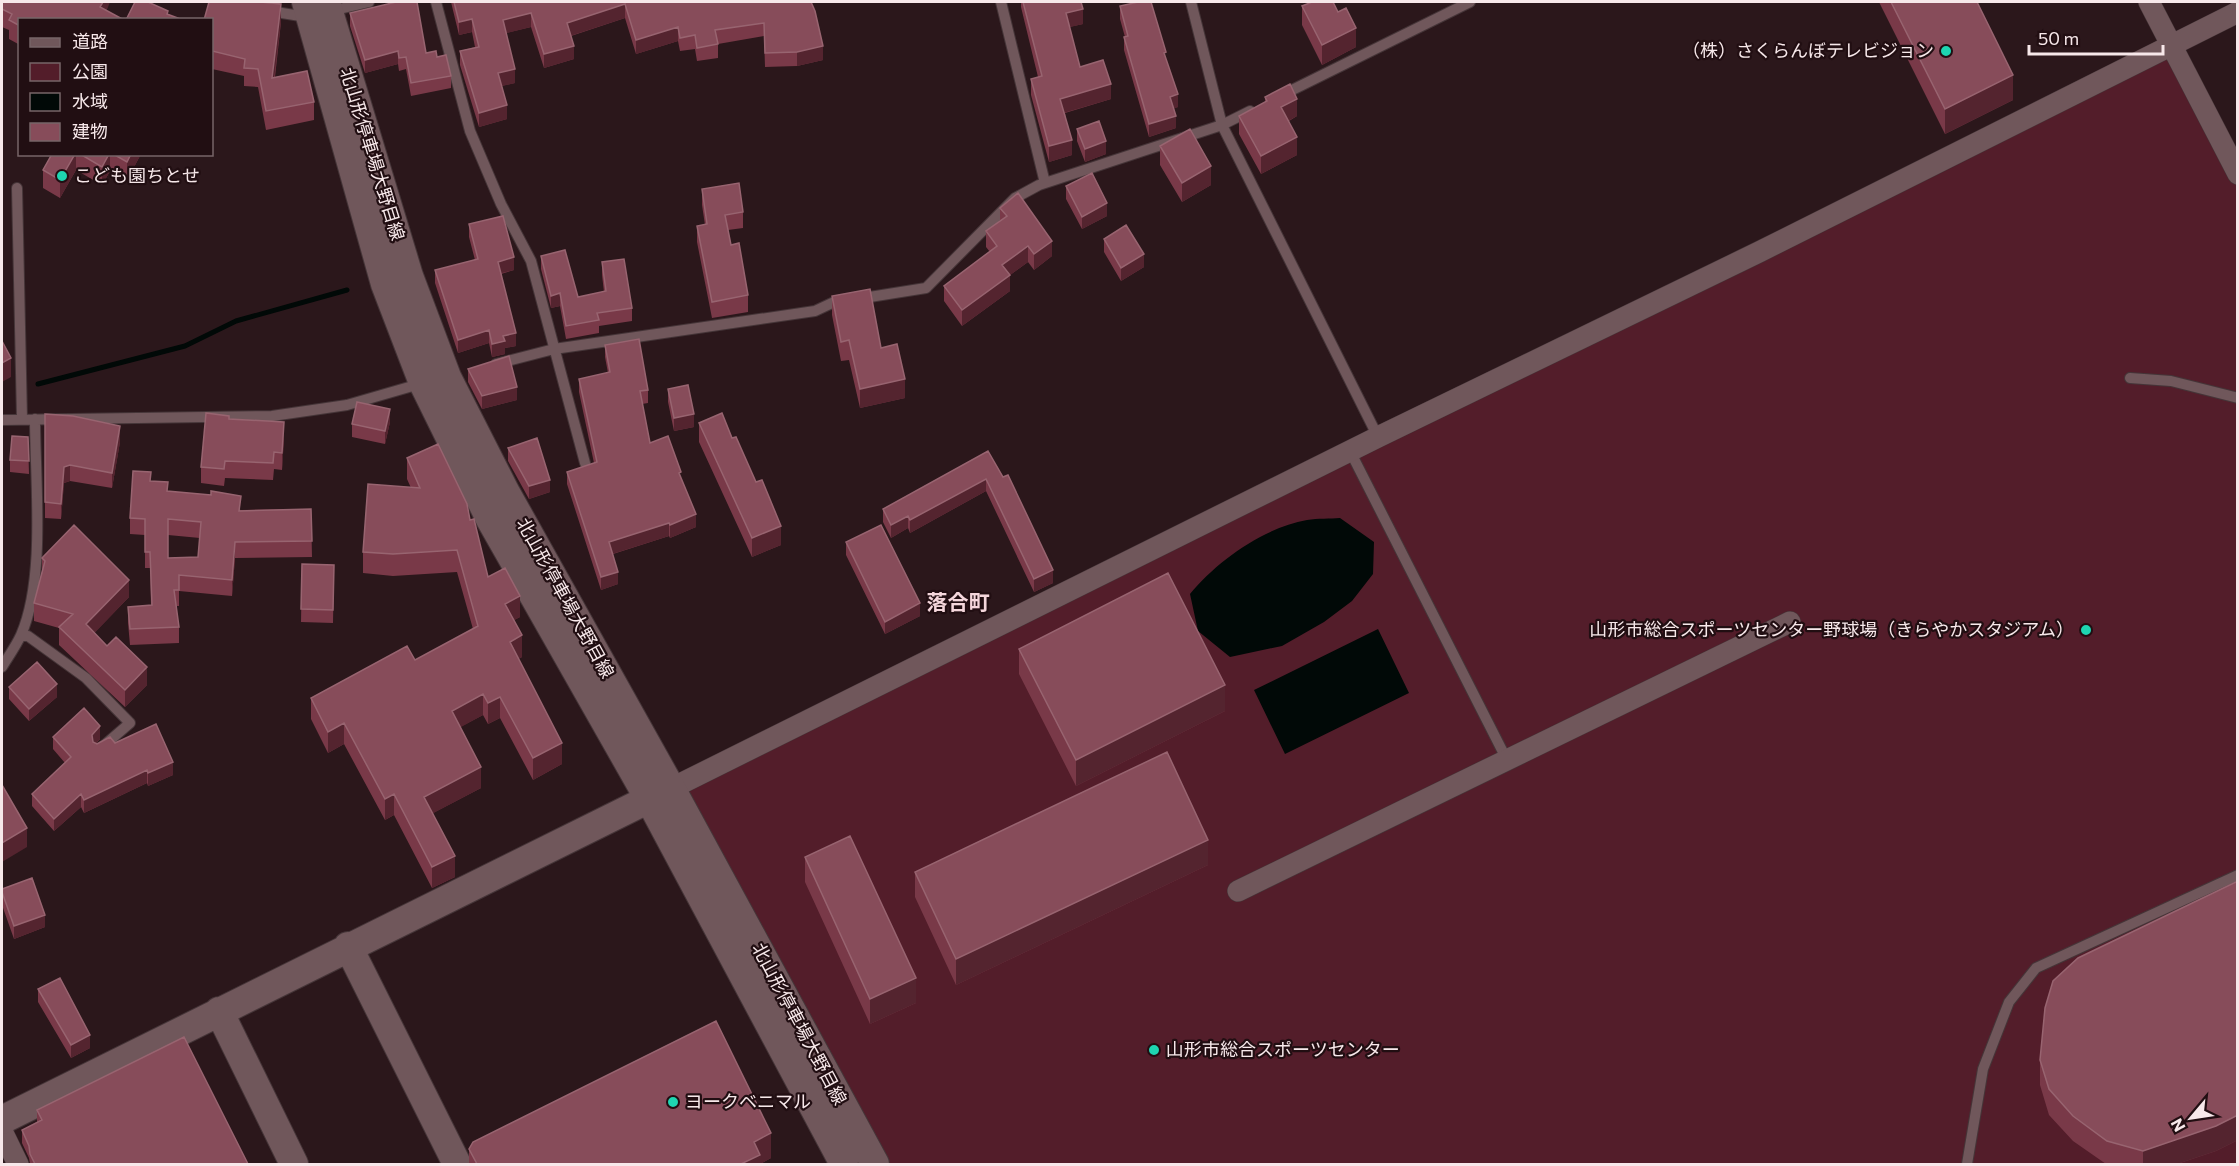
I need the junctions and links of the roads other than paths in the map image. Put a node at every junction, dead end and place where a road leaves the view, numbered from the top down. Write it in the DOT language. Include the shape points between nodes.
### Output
graph roads {
  1 [pos="369,2"];
  2 [pos="436,2"];
  3 [pos="1000,2"];
  4 [pos="1191,2"];
  5 [pos="1470,2"];
  6 [pos="2149,2"];
  7 [pos="252,8"];
  8 [pos="318,8"];
  9 [pos="2238,12"];
  10 [pos="2171,44"];
  11 [pos="1222,125"];
  12 [pos="2238,174"];
  13 [pos="1045,183"];
  14 [pos="17,188"];
  15 [pos="554,349"];
  16 [pos="490,366"];
  17 [pos="443,378"];
  18 [pos="2130,378"];
  19 [pos="2238,398"];
  20 [pos="22,419"];
  21 [pos="35,419"];
  22 [pos="2,420"];
  23 [pos="1378,436"];
  24 [pos="1350,451"];
  25 [pos="585,464"];
  26 [pos="1790,622"];
  27 [pos="21,636"];
  28 [pos="2,667"];
  29 [pos="99,750"];
  30 [pos="1507,760"];
  31 [pos="660,794"];
  32 [pos="2238,875"];
  33 [pos="1238,891"];
  34 [pos="348,946"];
  35 [pos="219,1011"];
  36 [pos="2,1120"];
  37 [pos="2,1131"];
  38 [pos="18,1164"];
  39 [pos="294,1164"];
  40 [pos="457,1164"];
  41 [pos="844,1164"];
  42 [pos="875,1164"];
  43 [pos="1967,1164"];
  1 -- 8 [label="lane"];
  2 -- 15 [label="lane" via="470,131 531,261"];
  3 -- 13 [label="lane"];
  4 -- 11 [label="lane"];
  5 -- 11 [label="lane"];
  6 -- 10 [label="street"];
  7 -- 8 [label="lane"];
  8 -- 17 [label="main road, 北山形停車場大野目線" via="385,284"];
  9 -- 10 [label="street"];
  10 -- 12 [label="street"];
  10 -- 23 [label="street" via="1760,252"];
  11 -- 13 [label="lane"];
  11 -- 23 [label="lane"];
  13 -- 15 [label="lane" via="1015,198 926,288 832,303 815,312"];
  14 -- 20 [label="lane"];
  15 -- 16 [label="lane"];
  15 -- 25 [label="lane"];
  17 -- 21 [label="lane" via="347,405 272,416"];
  17 -- 31 [label="main road, 北山形停車場大野目線" via="490,519"];
  18 -- 19 [label="lane" via="2171,381"];
  20 -- 21 [label="lane"];
  20 -- 22 [label="lane"];
  21 -- 27 [label="lane" via="36,562"];
  23 -- 24 [label="street"];
  24 -- 30 [label="lane"];
  24 -- 31 [label="street"];
  26 -- 30 [label="street"];
  27 -- 28 [label="lane"];
  27 -- 29 [label="lane" via="28,636 86,678 130,723"];
  30 -- 33 [label="street"];
  31 -- 34 [label="main road"];
  31 -- 41 [label="main road, 北山形停車場大野目線"];
  31 -- 42 [label="main road, 北山形停車場大野目線"];
  32 -- 43 [label="lane" via="2036,968 2008,1002 1983,1069"];
  34 -- 35 [label="main road"];
  34 -- 40 [label="main road"];
  35 -- 36 [label="main road"];
  35 -- 39 [label="main road"];
  37 -- 38 [label="street"];
}
